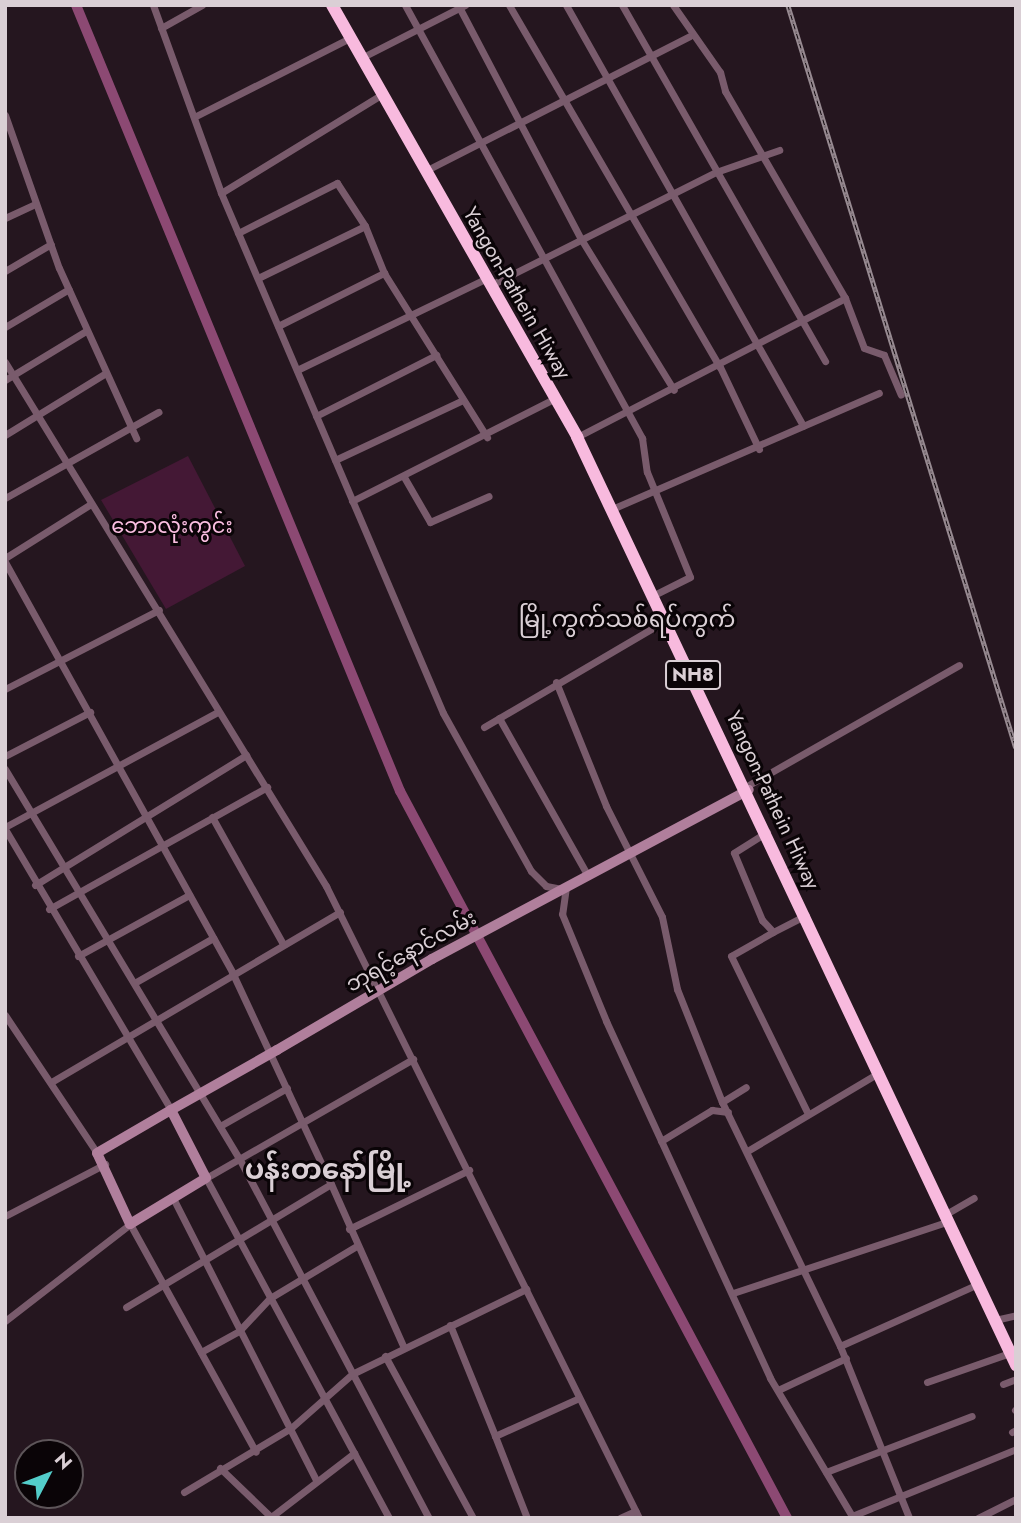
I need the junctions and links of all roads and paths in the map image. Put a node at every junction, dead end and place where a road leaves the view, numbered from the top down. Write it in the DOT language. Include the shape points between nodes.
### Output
graph roads {
  1 [pos="153,5"];
  2 [pos="202,5"];
  3 [pos="331,5"];
  4 [pos="405,5"];
  5 [pos="509,5"];
  6 [pos="566,5"];
  7 [pos="622,5"];
  8 [pos="673,5"];
  9 [pos="461,6"];
  10 [pos="161,28"];
  11 [pos="418,28"];
  12 [pos="690,36"];
  13 [pos="350,38"];
  14 [pos="652,55"];
  15 [pos="361,58"];
  16 [pos="609,75"];
  17 [pos="382,95"];
  18 [pos="566,98"];
  19 [pos="5,115"];
  20 [pos="194,117"];
  21 [pos="520,122"];
  22 [pos="480,144"];
  23 [pos="779,150"];
  24 [pos="761,154"];
  25 [pos="425,171"];
  26 [pos="716,172"];
  27 [pos="675,191"];
  28 [pos="221,193"];
  29 [pos="35,204"];
  30 [pos="630,213"];
  31 [pos="5,218"];
  32 [pos="365,226"];
  33 [pos="239,233"];
  34 [pos="581,239"];
  35 [pos="51,244"];
  36 [pos="542,260"];
  37 [pos="5,271"];
  38 [pos="384,273"];
  39 [pos="258,278"];
  40 [pos="489,281"];
  41 [pos="69,289"];
  42 [pos="845,298"];
  43 [pos="415,314"];
  44 [pos="802,325"];
  45 [pos="278,326"];
  46 [pos="5,327"];
  47 [pos="86,331"];
  48 [pos="761,346"];
  49 [pos="436,355"];
  50 [pos="825,361"];
  51 [pos="5,362"];
  52 [pos="720,367"];
  53 [pos="297,370"];
  54 [pos="104,374"];
  55 [pos="13,375"];
  56 [pos="5,380"];
  57 [pos="674,390"];
  58 [pos="878,393"];
  59 [pos="901,395"];
  60 [pos="556,398"];
  61 [pos="463,400"];
  62 [pos="627,411"];
  63 [pos="158,412"];
  64 [pos="35,415"];
  65 [pos="316,415"];
  66 [pos="129,425"];
  67 [pos="803,426"];
  68 [pos="5,435"];
  69 [pos="486,437"];
  70 [pos="576,437"];
  71 [pos="136,438"];
  72 [pos="759,449"];
  73 [pos="335,460"];
  74 [pos="63,463"];
  75 [pos="404,477"];
  76 [pos="654,491"];
  77 [pos="489,496"];
  78 [pos="5,498"];
  79 [pos="352,501"];
  80 [pos="89,505"];
  81 [pos="612,509"];
  82 [pos="5,560"];
  83 [pos="654,595"];
  84 [pos="159,610"];
  85 [pos="666,621"];
  86 [pos="65,661"];
  87 [pos="960,665"];
  88 [pos="556,682"];
  89 [pos="5,689"];
  90 [pos="90,712"];
  91 [pos="218,712"];
  92 [pos="499,718"];
  93 [pos="484,727"];
  94 [pos="246,755"];
  95 [pos="5,756"];
  96 [pos="117,765"];
  97 [pos="5,769"];
  98 [pos="267,787"];
  99 [pos="748,788"];
  100 [pos="32,813"];
  101 [pos="144,817"];
  102 [pos="212,817"];
  103 [pos="5,828"];
  104 [pos="768,831"];
  105 [pos="160,844"];
  106 [pos="630,854"];
  107 [pos="65,866"];
  108 [pos="588,876"];
  109 [pos="35,885"];
  110 [pos="563,889"];
  111 [pos="80,891"];
  112 [pos="189,895"];
  113 [pos="49,909"];
  114 [pos="340,912"];
  115 [pos="807,915"];
  116 [pos="774,932"];
  117 [pos="111,937"];
  118 [pos="213,938"];
  119 [pos="283,944"];
  120 [pos="78,956"];
  121 [pos="232,972"];
  122 [pos="136,982"];
  123 [pos="379,990"];
  124 [pos="5,1015"];
  125 [pos="155,1017"];
  126 [pos="127,1034"];
  127 [pos="270,1054"];
  128 [pos="413,1059"];
  129 [pos="880,1072"];
  130 [pos="53,1081"];
  131 [pos="746,1087"];
  132 [pos="287,1088"];
  133 [pos="200,1093"];
  134 [pos="722,1102"];
  135 [pos="171,1110"];
  136 [pos="807,1112"];
  137 [pos="729,1113"];
  138 [pos="220,1126"];
  139 [pos="306,1126"];
  140 [pos="661,1141"];
  141 [pos="749,1150"];
  142 [pos="97,1153"];
  143 [pos="240,1160"];
  144 [pos="105,1164"];
  145 [pos="469,1170"];
  146 [pos="206,1178"];
  147 [pos="331,1185"];
  148 [pos="173,1198"];
  149 [pos="974,1198"];
  150 [pos="5,1216"];
  151 [pos="947,1218"];
  152 [pos="271,1219"];
  153 [pos="130,1224"];
  154 [pos="349,1229"];
  155 [pos="240,1235"];
  156 [pos="355,1247"];
  157 [pos="204,1258"];
  158 [pos="805,1269"];
  159 [pos="303,1278"];
  160 [pos="163,1284"];
  161 [pos="978,1284"];
  162 [pos="526,1289"];
  163 [pos="733,1293"];
  164 [pos="270,1298"];
  165 [pos="126,1307"];
  166 [pos="1016,1315"];
  167 [pos="5,1321"];
  168 [pos="995,1321"];
  169 [pos="450,1325"];
  170 [pos="239,1331"];
  171 [pos="404,1346"];
  172 [pos="840,1346"];
  173 [pos="201,1352"];
  174 [pos="385,1356"];
  175 [pos="846,1358"];
  176 [pos="1013,1359"];
  177 [pos="352,1374"];
  178 [pos="1016,1378"];
  179 [pos="927,1382"];
  180 [pos="1003,1384"];
  181 [pos="778,1390"];
  182 [pos="322,1395"];
  183 [pos="579,1398"];
  184 [pos="972,1416"];
  185 [pos="290,1427"];
  186 [pos="495,1436"];
  187 [pos="1016,1449"];
  188 [pos="256,1451"];
  189 [pos="354,1453"];
  190 [pos="884,1453"];
  191 [pos="220,1468"];
  192 [pos="826,1472"];
  193 [pos="316,1480"];
  194 [pos="184,1492"];
  195 [pos="1016,1499"];
  196 [pos="902,1500"];
  197 [pos="637,1514"];
  198 [pos="852,1517"];
  199 [pos="389,1518"];
  200 [pos="429,1518"];
  201 [pos="473,1518"];
  202 [pos="527,1518"];
  203 [pos="620,1518"];
  204 [pos="909,1518"];
  205 [pos="978,1518"];
  1 -- 10 [label="street"];
  2 -- 10 [label="street"];
  3 -- 13 [label="highway, Yangon-Pathein Hiway / NH8"];
  4 -- 11 [label="street"];
  5 -- 18 [label="street"];
  6 -- 16 [label="street"];
  7 -- 14 [label="street"];
  8 -- 12 [label="street"];
  9 -- 11 [label="street"];
  9 -- 21 [label="street"];
  10 -- 20 [label="street"];
  11 -- 15 [label="street"];
  11 -- 22 [label="street"];
  12 -- 14 [label="street"];
  12 -- 24 [label="street" via="699,37"];
  13 -- 15 [label="highway, Yangon-Pathein Hiway / NH8"];
  13 -- 20 [label="street"];
  14 -- 16 [label="street"];
  14 -- 26 [label="street"];
  15 -- 17 [label="highway, Yangon-Pathein Hiway / NH8"];
  16 -- 18 [label="street"];
  16 -- 27 [label="street"];
  17 -- 25 [label="highway, Yangon-Pathein Hiway / NH8"];
  17 -- 28 [label="street"];
  18 -- 21 [label="street"];
  18 -- 30 [label="street"];
  19 -- 29 [label="street"];
  20 -- 28 [label="street"];
  21 -- 22 [label="street"];
  21 -- 34 [label="street"];
  22 -- 25 [label="street"];
  22 -- 36 [label="street"];
  23 -- 24 [label="street"];
  24 -- 26 [label="street"];
  24 -- 42 [label="street"];
  25 -- 40 [label="highway, Yangon-Pathein Hiway / NH8"];
  26 -- 27 [label="street"];
  26 -- 44 [label="street"];
  27 -- 30 [label="street"];
  27 -- 48 [label="street"];
  28 -- 33 [label="street"];
  29 -- 31 [label="street"];
  29 -- 35 [label="street"];
  30 -- 34 [label="street"];
  30 -- 52 [label="street"];
  32 -- 33 [label="street" via="337,183"];
  32 -- 38 [label="street"];
  32 -- 39 [label="street"];
  33 -- 39 [label="street"];
  34 -- 36 [label="street"];
  34 -- 57 [label="street"];
  35 -- 37 [label="street"];
  35 -- 41 [label="street"];
  36 -- 40 [label="street"];
  36 -- 62 [label="street"];
  38 -- 43 [label="street"];
  38 -- 45 [label="street"];
  39 -- 45 [label="street"];
  40 -- 43 [label="street"];
  40 -- 60 [label="highway, Yangon-Pathein Hiway / NH8"];
  41 -- 46 [label="street"];
  41 -- 47 [label="street"];
  42 -- 44 [label="street"];
  42 -- 59 [label="street" via="864,348 884,355"];
  43 -- 49 [label="street"];
  43 -- 53 [label="street"];
  44 -- 48 [label="street"];
  44 -- 50 [label="street"];
  45 -- 53 [label="street"];
  47 -- 54 [label="street"];
  47 -- 55 [label="street"];
  48 -- 52 [label="street"];
  48 -- 67 [label="street"];
  49 -- 61 [label="street"];
  49 -- 65 [label="street"];
  51 -- 55 [label="street"];
  52 -- 57 [label="street"];
  52 -- 72 [label="street"];
  53 -- 65 [label="street"];
  54 -- 64 [label="street"];
  54 -- 66 [label="street"];
  55 -- 56 [label="street"];
  55 -- 64 [label="street"];
  57 -- 62 [label="street"];
  58 -- 67 [label="street"];
  60 -- 69 [label="street"];
  60 -- 70 [label="highway, Yangon-Pathein Hiway / NH8"];
  61 -- 69 [label="street"];
  61 -- 73 [label="street"];
  62 -- 70 [label="street"];
  62 -- 76 [label="street" via="642,438"];
  63 -- 66 [label="street"];
  64 -- 68 [label="street"];
  64 -- 74 [label="street"];
  65 -- 73 [label="street"];
  66 -- 71 [label="street"];
  66 -- 74 [label="street"];
  67 -- 72 [label="street"];
  69 -- 75 [label="street"];
  70 -- 81 [label="highway, Yangon-Pathein Hiway / NH8"];
  72 -- 76 [label="street"];
  73 -- 79 [label="street"];
  74 -- 78 [label="street"];
  74 -- 80 [label="street"];
  75 -- 77 [label="street" via="430,522"];
  75 -- 79 [label="street"];
  76 -- 81 [label="street"];
  76 -- 83 [label="street" via="690,577"];
  79 -- 110 [label="street" via="461,752 531,871 546,886"];
  80 -- 82 [label="street"];
  80 -- 84 [label="street"];
  81 -- 83 [label="highway, Yangon-Pathein Hiway / NH8"];
  82 -- 86 [label="street"];
  83 -- 85 [label="highway, Yangon-Pathein Hiway / NH8"];
  84 -- 86 [label="street"];
  84 -- 91 [label="street"];
  85 -- 88 [label="street"];
  85 -- 99 [label="highway, Yangon-Pathein Hiway / NH8"];
  86 -- 89 [label="street"];
  86 -- 90 [label="street"];
  87 -- 99 [label="street"];
  88 -- 92 [label="street"];
  88 -- 106 [label="street"];
  90 -- 95 [label="street"];
  90 -- 96 [label="street"];
  91 -- 94 [label="street"];
  91 -- 96 [label="street"];
  92 -- 93 [label="street"];
  92 -- 108 [label="street"];
  94 -- 98 [label="street"];
  94 -- 101 [label="street"];
  96 -- 100 [label="street"];
  96 -- 101 [label="street"];
  97 -- 100 [label="street"];
  98 -- 102 [label="street"];
  98 -- 114 [label="street"];
  99 -- 104 [label="highway, Yangon-Pathein Hiway / NH8"];
  99 -- 106 [label="street, ဘုရင့်နောင်လမ်း"];
  100 -- 103 [label="street"];
  100 -- 107 [label="street"];
  101 -- 105 [label="street"];
  101 -- 107 [label="street"];
  102 -- 105 [label="street"];
  102 -- 119 [label="street"];
  103 -- 109 [label="street"];
  104 -- 115 [label="highway, Yangon-Pathein Hiway / NH8"];
  104 -- 116 [label="street" via="734,853 762,920"];
  105 -- 111 [label="street"];
  105 -- 112 [label="street"];
  106 -- 108 [label="street, ဘုရင့်နောင်လမ်း"];
  106 -- 134 [label="street" via="662,918 677,989"];
  107 -- 109 [label="street"];
  107 -- 111 [label="street"];
  108 -- 110 [label="street, ဘုရင့်နောင်လမ်း"];
  109 -- 113 [label="street"];
  110 -- 123 [label="street, ဘုရင့်နောင်လမ်း"];
  110 -- 140 [label="street" via="562,914 568,934"];
  111 -- 113 [label="street"];
  111 -- 117 [label="street"];
  112 -- 117 [label="street"];
  112 -- 118 [label="street"];
  113 -- 120 [label="street"];
  114 -- 119 [label="street"];
  114 -- 123 [label="street"];
  115 -- 116 [label="street"];
  115 -- 129 [label="highway, Yangon-Pathein Hiway / NH8"];
  116 -- 136 [label="street" via="731,956"];
  117 -- 120 [label="street"];
  117 -- 122 [label="street"];
  118 -- 121 [label="street"];
  118 -- 122 [label="street"];
  119 -- 121 [label="street"];
  120 -- 126 [label="street"];
  121 -- 125 [label="street"];
  121 -- 127 [label="street"];
  122 -- 125 [label="street"];
  123 -- 127 [label="street, ဘုရင့်နောင်လမ်း"];
  123 -- 128 [label="street"];
  124 -- 130 [label="street"];
  125 -- 126 [label="street"];
  125 -- 133 [label="street"];
  126 -- 130 [label="street"];
  126 -- 135 [label="street"];
  127 -- 132 [label="street"];
  127 -- 133 [label="street, ဘုရင့်နောင်လမ်း"];
  128 -- 139 [label="street"];
  128 -- 145 [label="street"];
  129 -- 136 [label="street"];
  129 -- 151 [label="highway, Yangon-Pathein Hiway / NH8"];
  130 -- 142 [label="street"];
  131 -- 134 [label="street"];
  132 -- 138 [label="street"];
  132 -- 139 [label="street"];
  133 -- 135 [label="street, ဘုရင့်နောင်လမ်း"];
  133 -- 138 [label="street"];
  134 -- 137 [label="street"];
  135 -- 142 [label="street, ဘုရင့်နောင်လမ်း"];
  135 -- 146 [label="street"];
  136 -- 141 [label="street"];
  137 -- 140 [label="street" via="712,1110"];
  137 -- 141 [label="street"];
  138 -- 143 [label="street"];
  139 -- 143 [label="street"];
  139 -- 147 [label="street"];
  140 -- 163 [label="street"];
  141 -- 158 [label="street"];
  142 -- 144 [label="street"];
  143 -- 146 [label="street"];
  143 -- 152 [label="street"];
  144 -- 150 [label="street"];
  144 -- 153 [label="street"];
  145 -- 154 [label="street"];
  145 -- 162 [label="street"];
  146 -- 148 [label="street"];
  146 -- 155 [label="street"];
  147 -- 152 [label="street"];
  147 -- 154 [label="street"];
  148 -- 153 [label="street"];
  148 -- 157 [label="street"];
  149 -- 151 [label="street"];
  151 -- 158 [label="street"];
  151 -- 161 [label="highway, Yangon-Pathein Hiway / NH8"];
  152 -- 155 [label="street"];
  152 -- 159 [label="street"];
  153 -- 160 [label="street"];
  153 -- 167 [label="street"];
  154 -- 156 [label="street"];
  155 -- 157 [label="street"];
  155 -- 164 [label="street"];
  156 -- 159 [label="street"];
  156 -- 171 [label="street"];
  157 -- 160 [label="street"];
  157 -- 170 [label="street"];
  158 -- 163 [label="street"];
  158 -- 172 [label="street"];
  159 -- 164 [label="street"];
  159 -- 177 [label="street"];
  160 -- 165 [label="street"];
  160 -- 173 [label="street"];
  161 -- 168 [label="highway, Yangon-Pathein Hiway / NH8"];
  161 -- 172 [label="street"];
  162 -- 169 [label="street"];
  162 -- 183 [label="street"];
  163 -- 181 [label="street"];
  164 -- 170 [label="street"];
  164 -- 182 [label="street"];
  166 -- 168 [label="street"];
  168 -- 176 [label="highway, Yangon-Pathein Hiway / NH8"];
  169 -- 171 [label="street"];
  169 -- 186 [label="street"];
  170 -- 173 [label="street"];
  170 -- 185 [label="street"];
  171 -- 174 [label="street"];
  172 -- 175 [label="street"];
  173 -- 188 [label="street"];
  174 -- 177 [label="street"];
  174 -- 201 [label="street"];
  175 -- 181 [label="street"];
  175 -- 190 [label="street"];
  176 -- 179 [label="street"];
  177 -- 182 [label="street"];
  177 -- 200 [label="street"];
  178 -- 180 [label="street"];
  181 -- 192 [label="street"];
  182 -- 185 [label="street"];
  182 -- 189 [label="street"];
  183 -- 186 [label="street"];
  183 -- 197 [label="street"];
  184 -- 190 [label="street"];
  185 -- 188 [label="street"];
  185 -- 193 [label="street"];
  186 -- 202 [label="street"];
  187 -- 196 [label="street"];
  188 -- 191 [label="street"];
  189 -- 193 [label="street"];
  189 -- 199 [label="street"];
  190 -- 192 [label="street"];
  190 -- 196 [label="street"];
  191 -- 193 [label="street" via="271,1517"];
  191 -- 194 [label="street"];
  192 -- 198 [label="street"];
  195 -- 205 [label="street"];
  196 -- 198 [label="street" via="890,1496"];
  196 -- 204 [label="street"];
  197 -- 203 [label="street"];
}
